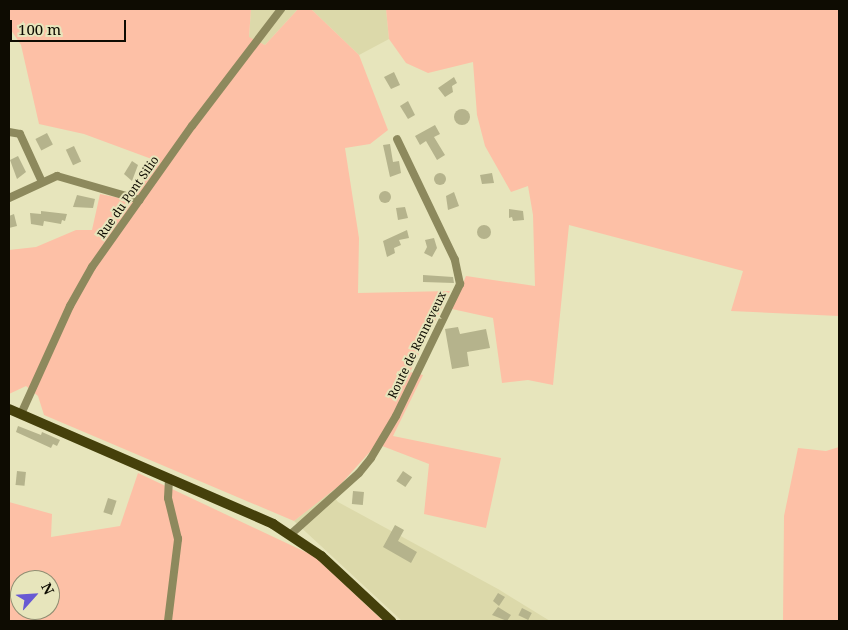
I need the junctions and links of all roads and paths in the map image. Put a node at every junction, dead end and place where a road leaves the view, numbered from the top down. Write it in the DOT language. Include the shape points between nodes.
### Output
graph roads {
  1 [pos="281,9"];
  2 [pos="9,132"];
  3 [pos="397,139"];
  4 [pos="42,182"];
  5 [pos="9,198"];
  6 [pos="140,200"];
  7 [pos="9,409"];
  8 [pos="21,414"];
  9 [pos="170,478"];
  10 [pos="292,534"];
  11 [pos="168,621"];
  12 [pos="392,621"];
  1 -- 6 [label="street, Rue du Pont Silio"];
  2 -- 4 [label="street" via="20,134"];
  3 -- 10 [label="street, Route de Renneveux" via="455,260 460,284 396,416 371,458"];
  4 -- 5 [label="street"];
  4 -- 6 [label="street" via="57,176"];
  6 -- 8 [label="street, Rue du Pont Silio" via="92,267 70,306"];
  7 -- 8 [label="main road"];
  8 -- 9 [label="main road"];
  9 -- 10 [label="main road"];
  9 -- 11 [label="street" via="168,498 178,539"];
  10 -- 12 [label="main road" via="340,572"];
}
